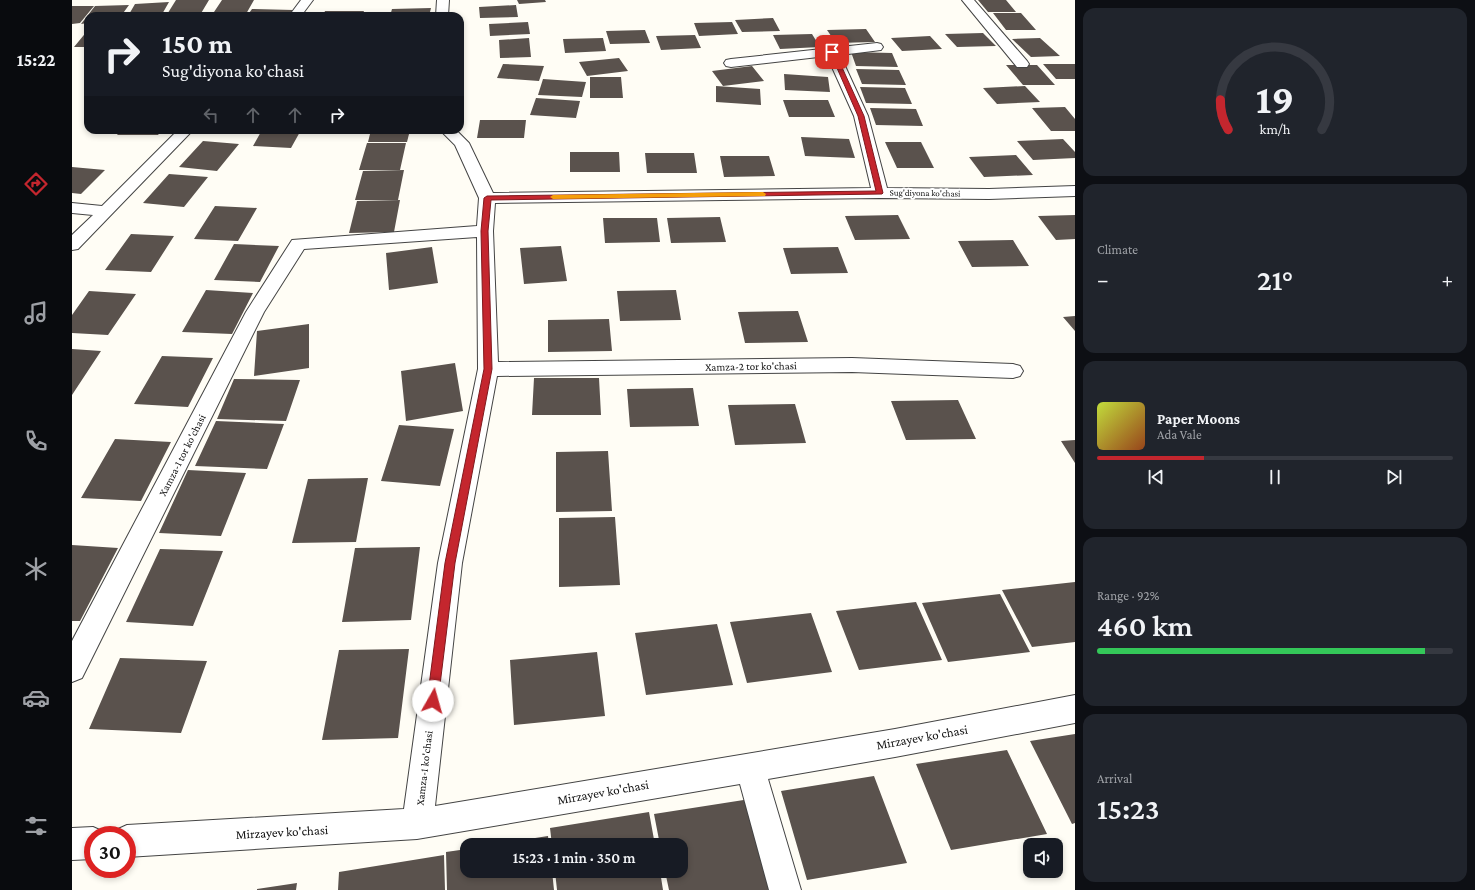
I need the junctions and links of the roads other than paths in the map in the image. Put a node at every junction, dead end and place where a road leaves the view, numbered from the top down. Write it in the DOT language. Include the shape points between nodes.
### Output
graph roads {
  1 [pos="307,0"];
  2 [pos="443,0"];
  3 [pos="968,0"];
  4 [pos="299,12"];
  5 [pos="442,12"];
  6 [pos="877,47"];
  7 [pos="832,52"];
  8 [pos="731,63"];
  9 [pos="1022,64"];
  10 [pos="182,134"];
  11 [pos="452,134"];
  12 [pos="1075,191"];
  13 [pos="880,193"];
  14 [pos="487,198"];
  15 [pos="72,208"];
  16 [pos="106,211"];
  17 [pos="484,231"];
  18 [pos="72,245"];
  19 [pos="488,369"];
  20 [pos="1013,372"];
  21 [pos="72,669"];
  22 [pos="1075,709"];
  23 [pos="750,767"];
  24 [pos="417,824"];
  25 [pos="136,840"];
  26 [pos="84,843"];
  27 [pos="72,844"];
  28 [pos="785,890"];
  1 -- 4 [label="street"];
  2 -- 5 [label="street"];
  3 -- 9 [label="street"];
  6 -- 7 [label="street"];
  7 -- 8 [label="street"];
  7 -- 13 [label="street" via="861,116"];
  10 -- 16 [label="street"];
  11 -- 14 [label="street, Xamza-1 ko'chasi" via="462,143"];
  12 -- 13 [label="street, Sug'diyona ko'chasi" via="989,194"];
  13 -- 14 [label="street, Sug'diyona ko'chasi"];
  14 -- 17 [label="street, Xamza-1 ko'chasi"];
  15 -- 16 [label="street"];
  16 -- 18 [label="street"];
  17 -- 19 [label="street, Xamza-1 ko'chasi"];
  17 -- 21 [label="street, Xamza-1 tor ko'chasi" via="298,244 255,312"];
  19 -- 20 [label="street, Xamza-2 tor ko'chasi" via="852,365"];
  19 -- 24 [label="street, Xamza-1 ko'chasi" via="450,563"];
  22 -- 23 [label="street, Mirzayev ko'chasi"];
  23 -- 24 [label="street, Mirzayev ko'chasi"];
  23 -- 28 [label="street"];
  24 -- 25 [label="street, Mirzayev ko'chasi"];
  26 -- 27 [label="street"];
}
